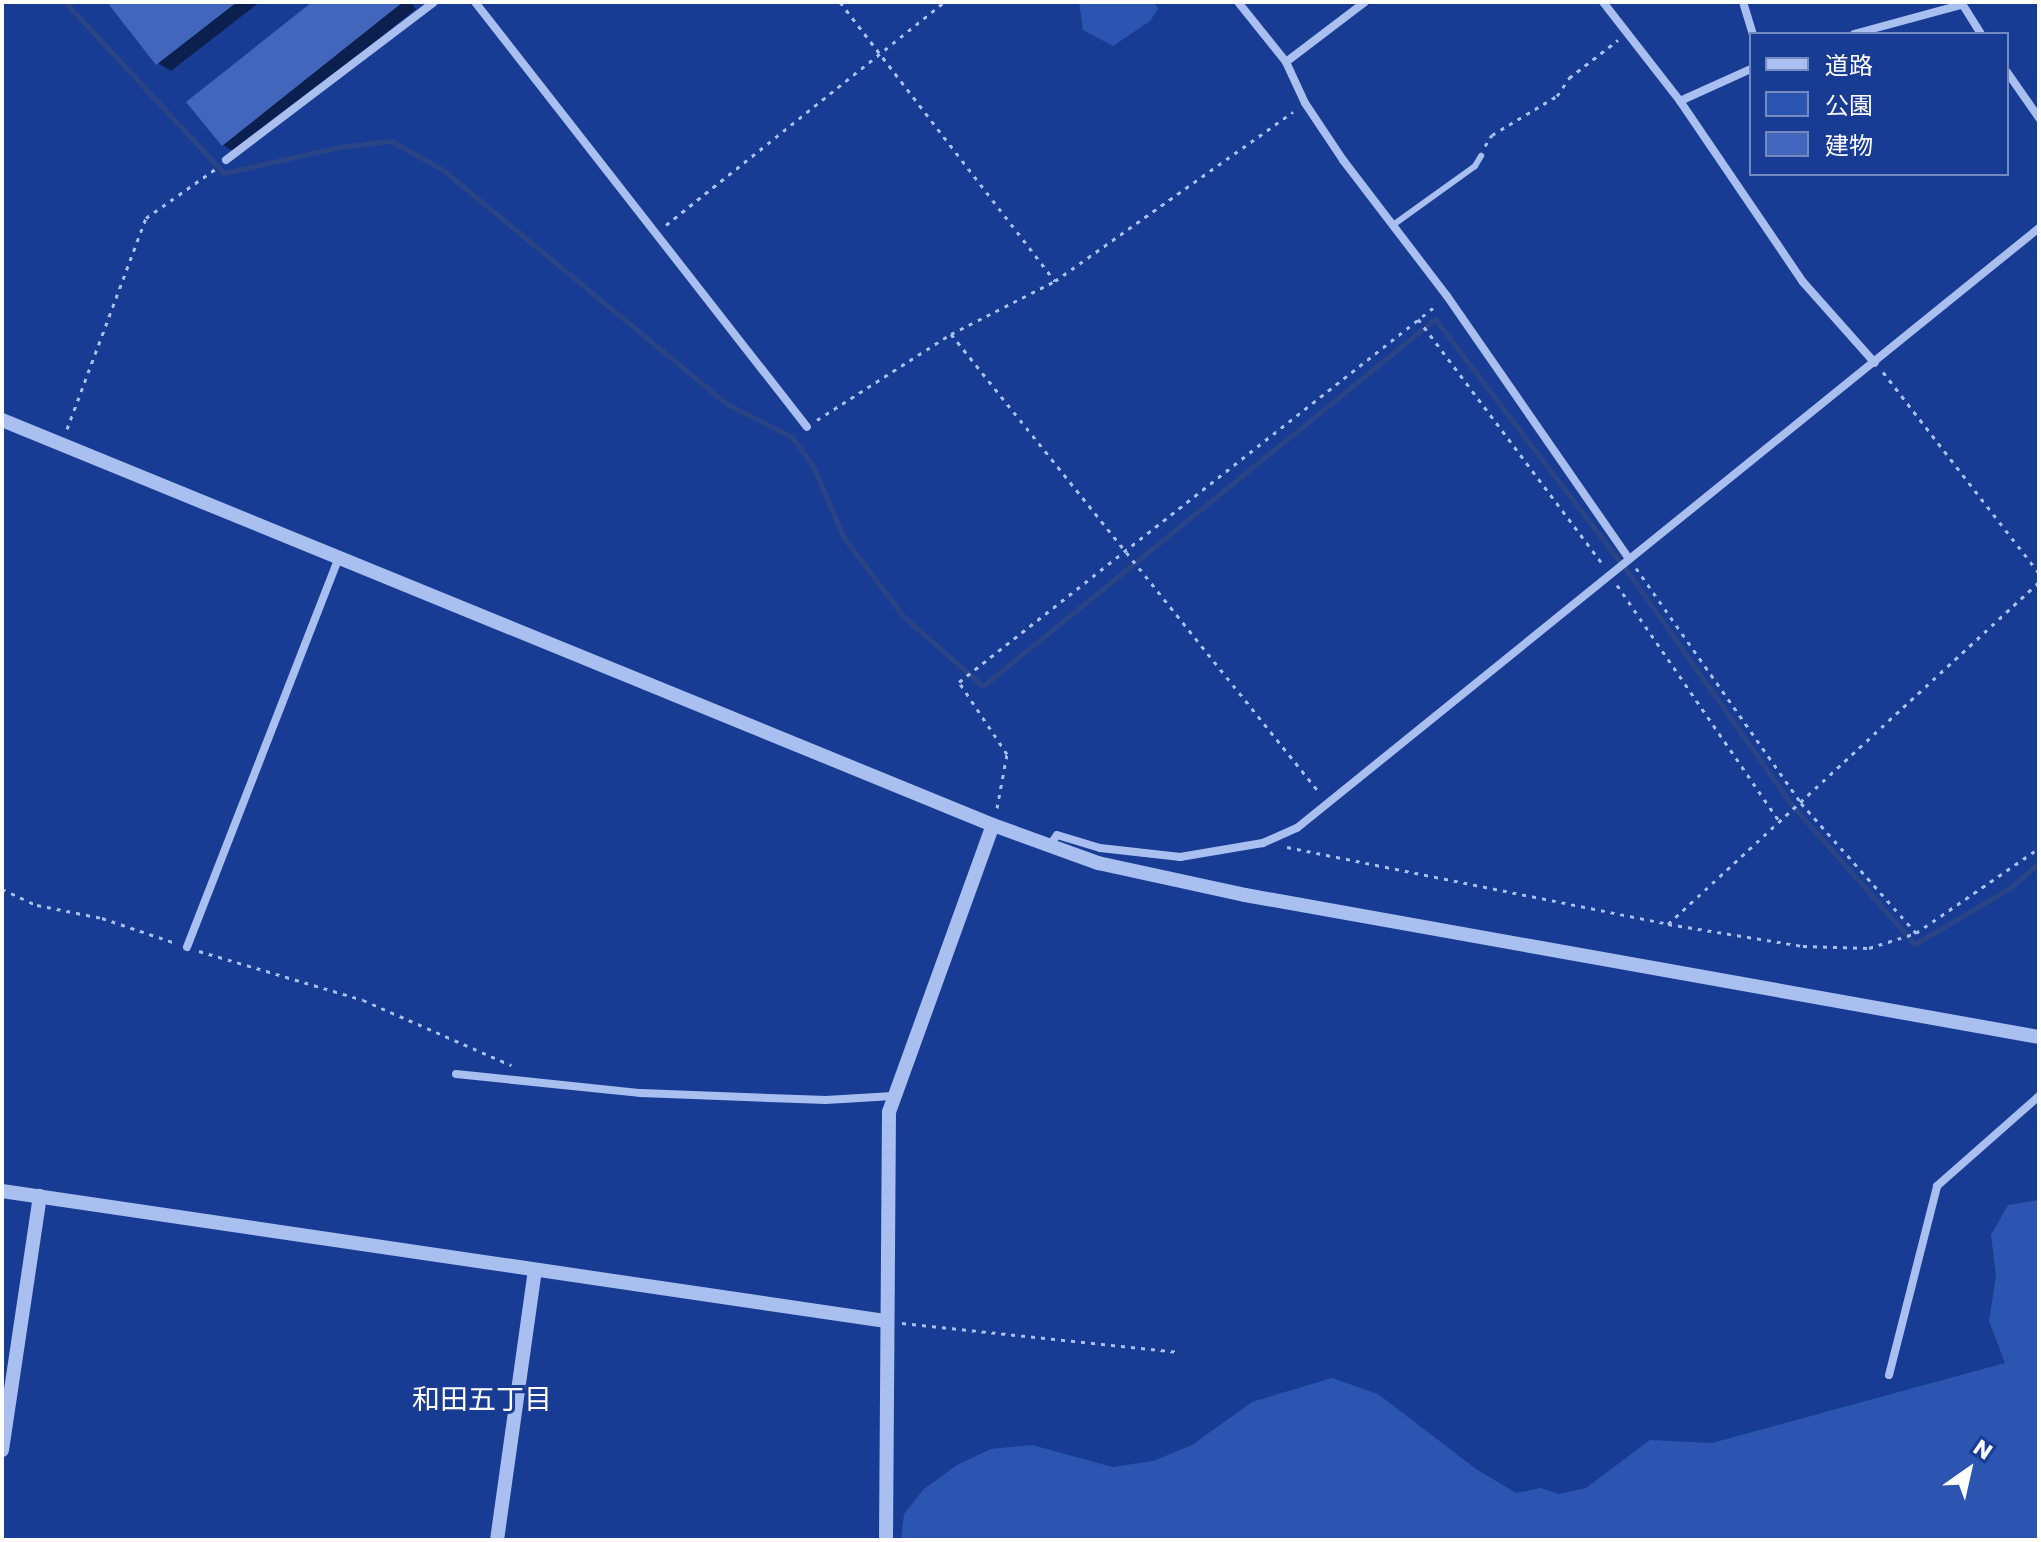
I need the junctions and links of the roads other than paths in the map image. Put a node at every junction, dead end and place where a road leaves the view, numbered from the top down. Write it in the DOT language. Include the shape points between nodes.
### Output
graph roads {
  1 [pos="434,2"];
  2 [pos="475,2"];
  3 [pos="1238,2"];
  4 [pos="1365,2"];
  5 [pos="1603,2"];
  6 [pos="1743,2"];
  7 [pos="1961,4"];
  8 [pos="1752,32"];
  9 [pos="1861,32"];
  10 [pos="1980,32"];
  11 [pos="1286,62"];
  12 [pos="1749,70"];
  13 [pos="2009,75"];
  14 [pos="1680,101"];
  15 [pos="2039,118"];
  16 [pos="1481,156"];
  17 [pos="226,160"];
  18 [pos="1393,225"];
  19 [pos="2039,228"];
  20 [pos="1875,363"];
  21 [pos="2,420"];
  22 [pos="807,427"];
  23 [pos="340,556"];
  24 [pos="1629,559"];
  25 [pos="993,825"];
  26 [pos="1050,845"];
  27 [pos="187,947"];
  28 [pos="2039,1037"];
  29 [pos="456,1074"];
  30 [pos="893,1096"];
  31 [pos="2039,1096"];
  32 [pos="2,1191"];
  33 [pos="40,1196"];
  34 [pos="535,1271"];
  35 [pos="886,1321"];
  36 [pos="1889,1375"];
  37 [pos="2,1450"];
  38 [pos="497,1540"];
  39 [pos="886,1540"];
  1 -- 17 [label="street"];
  2 -- 22 [label="street"];
  3 -- 11 [label="street"];
  4 -- 11 [label="street"];
  5 -- 14 [label="street"];
  6 -- 8 [label="street"];
  7 -- 9 [label="street"];
  7 -- 10 [label="street"];
  11 -- 18 [label="street" via="1305,103"];
  12 -- 14 [label="street"];
  13 -- 15 [label="street"];
  14 -- 20 [label="street" via="1803,282"];
  16 -- 18 [label="lane" via="1475,166"];
  18 -- 24 [label="street"];
  19 -- 20 [label="street"];
  20 -- 24 [label="street"];
  21 -- 23 [label="street"];
  23 -- 25 [label="street"];
  23 -- 27 [label="street"];
  24 -- 26 [label="street" via="1297,828 1263,843 1180,857 1100,848 1057,835"];
  25 -- 26 [label="street"];
  25 -- 30 [label="street"];
  26 -- 28 [label="street" via="1098,863 1245,895"];
  29 -- 30 [label="street" via="641,1093 826,1100"];
  30 -- 35 [label="street"];
  31 -- 36 [label="street" via="1937,1186"];
  32 -- 33 [label="street"];
  33 -- 34 [label="street"];
  33 -- 37 [label="street"];
  34 -- 35 [label="street"];
  34 -- 38 [label="street"];
  35 -- 39 [label="street"];
}
